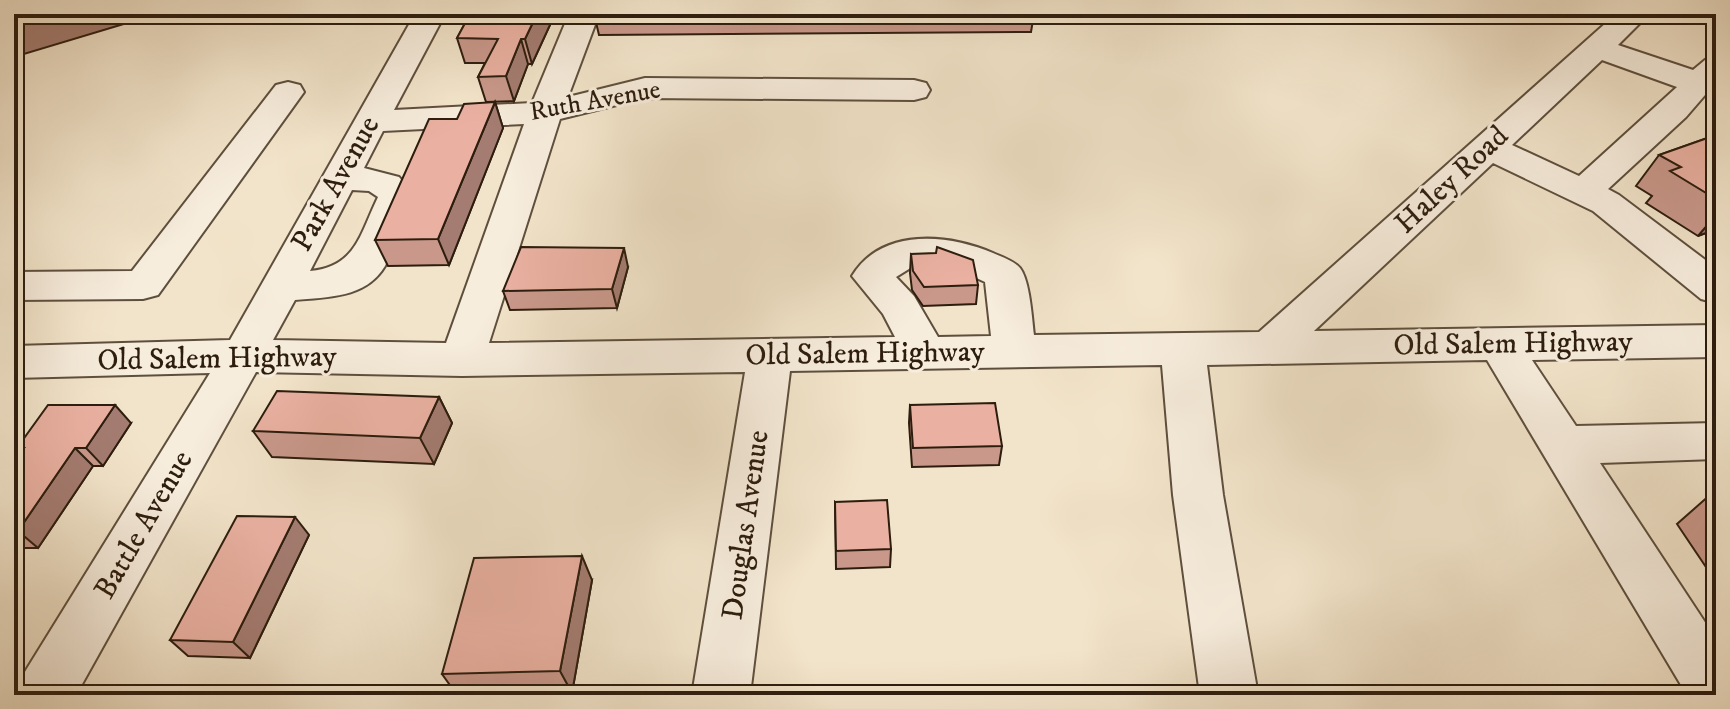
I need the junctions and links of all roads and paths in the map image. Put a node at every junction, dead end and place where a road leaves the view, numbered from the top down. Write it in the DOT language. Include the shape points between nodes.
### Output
graph roads {
  1 [pos="430,14"];
  2 [pos="584,14"];
  3 [pos="1634,14"];
  4 [pos="1597,48"];
  5 [pos="1710,79"];
  6 [pos="914,90"];
  7 [pos="288,92"];
  8 [pos="545,113"];
  9 [pos="371,121"];
  10 [pos="1488,147"];
  11 [pos="338,179"];
  12 [pos="1584,191"];
  13 [pos="1709,278"];
  14 [pos="14,286"];
  15 [pos="280,287"];
  16 [pos="1716,341"];
  17 [pos="1499,344"];
  18 [pos="1270,347"];
  19 [pos="1183,349"];
  20 [pos="1015,351"];
  21 [pos="925,353"];
  22 [pos="770,355"];
  23 [pos="243,356"];
  24 [pos="462,360"];
  25 [pos="14,362"];
  26 [pos="1714,441"];
  27 [pos="1563,445"];
  28 [pos="1716,690"];
  29 [pos="44,695"];
  30 [pos="721,695"];
  31 [pos="1229,695"];
  1 -- 9 [label="street, Park Avenue"];
  2 -- 8 [label="street"];
  3 -- 4 [label="street, Haley Road"];
  4 -- 5 [label="street"];
  4 -- 10 [label="street, Haley Road"];
  5 -- 12 [label="street"];
  6 -- 8 [label="street, Ruth Avenue" via="645,88"];
  7 -- 14 [label="street" via="143,285"];
  8 -- 9 [label="street, Ruth Avenue"];
  8 -- 24 [label="street"];
  9 -- 11 [label="street, Park Avenue"];
  10 -- 12 [label="street"];
  10 -- 18 [label="street, Haley Road"];
  11 -- 15 [label="street, Park Avenue"];
  11 -- 15 [label="street" via="382,182 393,187 397,197 365,266 340,282"];
  12 -- 13 [label="street"];
  15 -- 23 [label="street, Park Avenue"];
  16 -- 17 [label="street, Old Salem Highway"];
  17 -- 18 [label="street, Old Salem Highway"];
  17 -- 27 [label="street"];
  18 -- 19 [label="street, Old Salem Highway"];
  19 -- 20 [label="street, Old Salem Highway"];
  19 -- 31 [label="street" via="1198,495"];
  20 -- 21 [label="street, Old Salem Highway"];
  20 -- 21 [label="street" via="1004,275 973,258 933,248 889,259 872,276 899,306"];
  21 -- 22 [label="street, Old Salem Highway"];
  22 -- 24 [label="street, Old Salem Highway"];
  22 -- 30 [label="street, Douglas Avenue"];
  23 -- 24 [label="street, Old Salem Highway"];
  23 -- 25 [label="street, Old Salem Highway"];
  23 -- 29 [label="street, Battle Avenue"];
  26 -- 27 [label="street"];
  27 -- 28 [label="street"];
}
